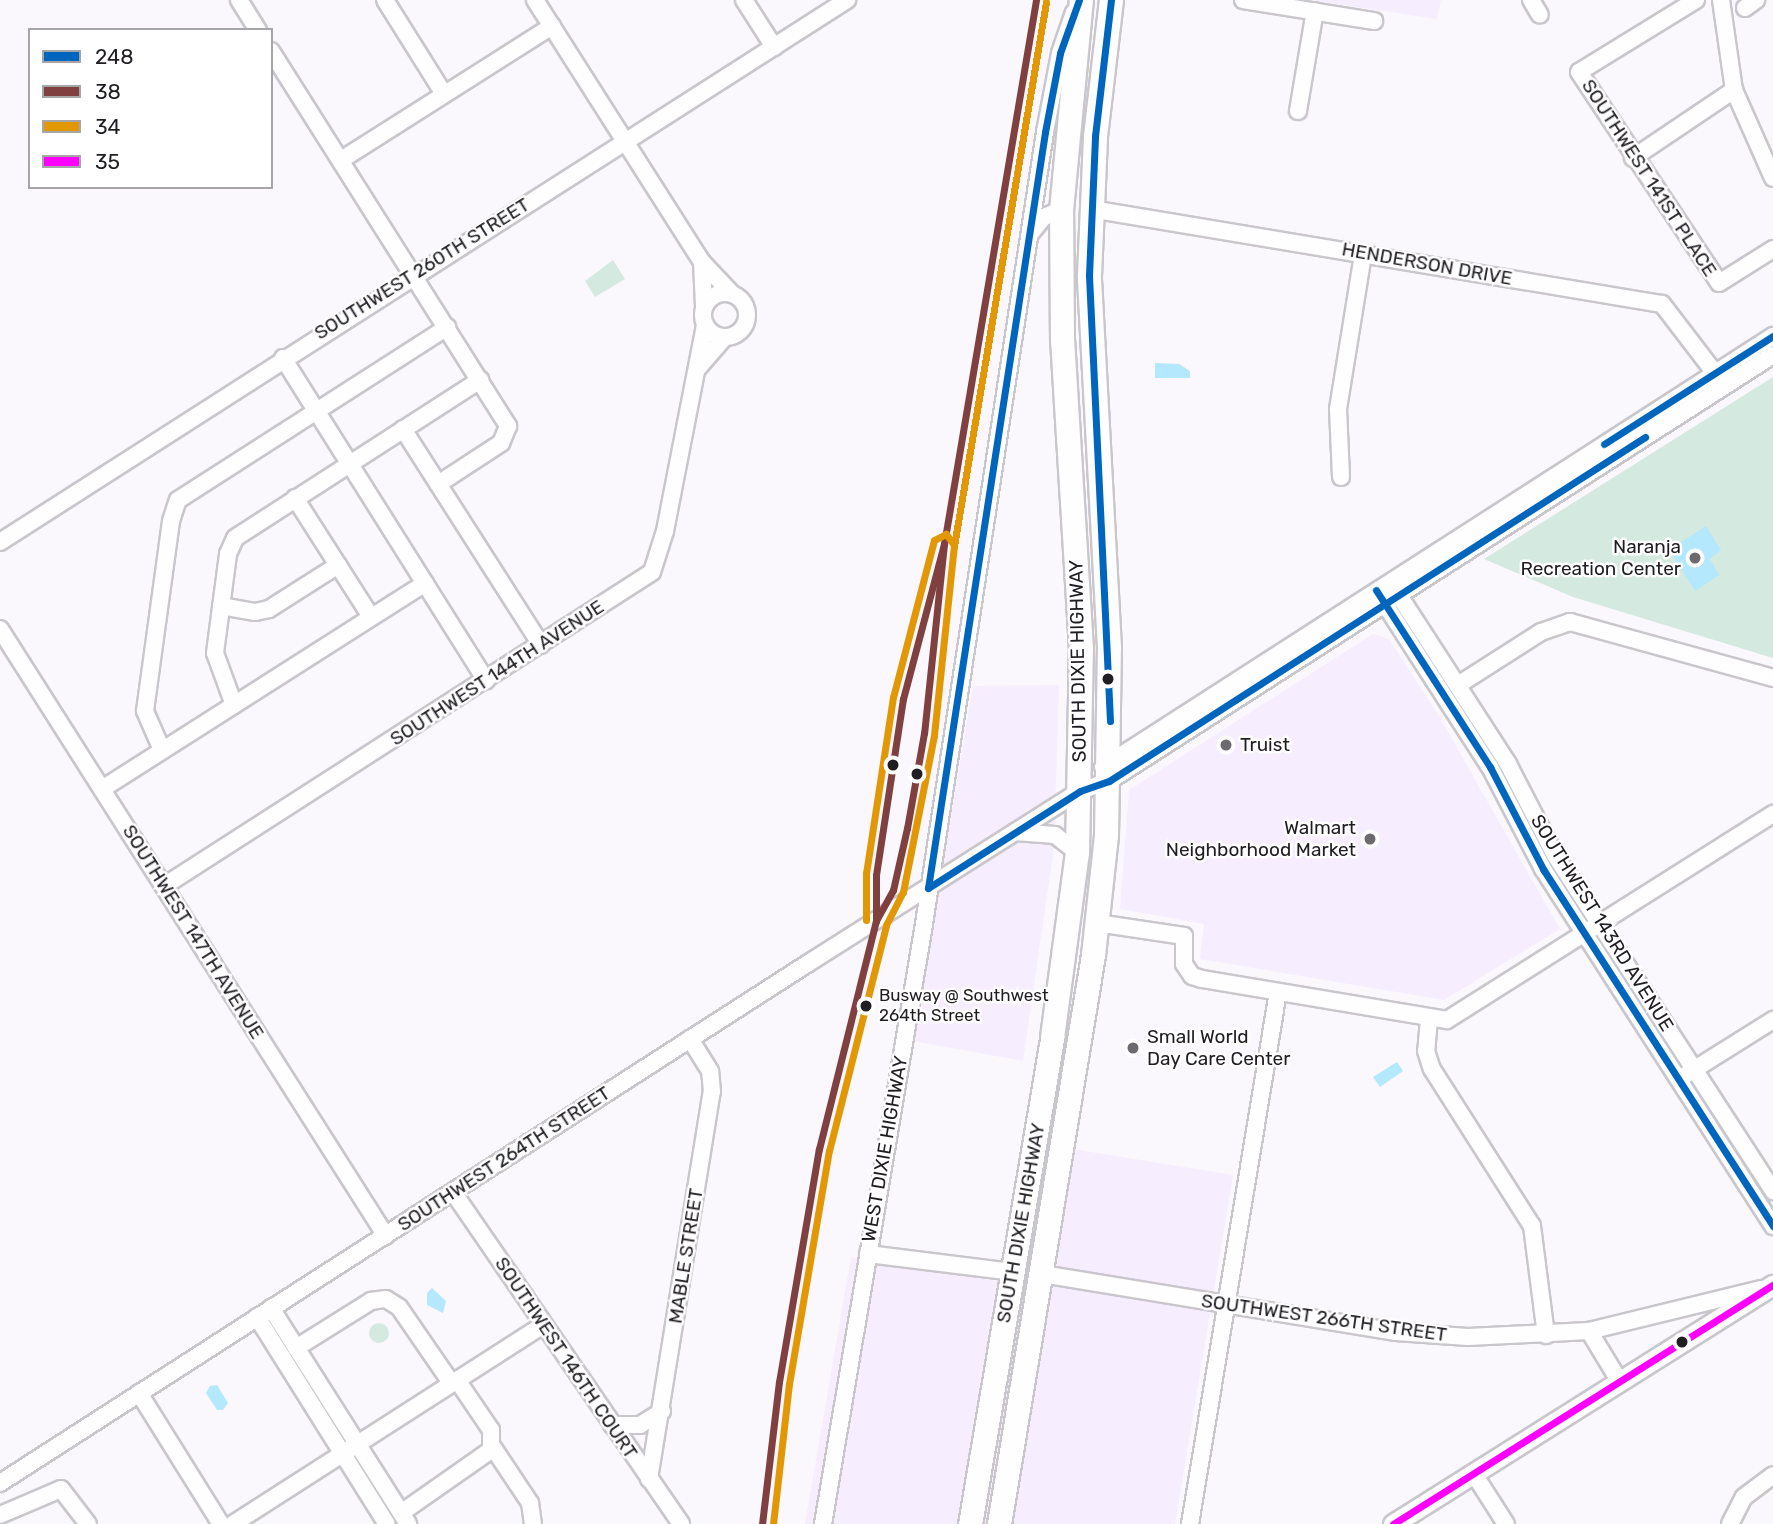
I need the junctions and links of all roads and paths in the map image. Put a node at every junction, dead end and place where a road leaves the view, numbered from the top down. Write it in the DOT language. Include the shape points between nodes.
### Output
graph roads {
  1 [pos="239,0"];
  2 [pos="384,0"];
  3 [pos="535,0"];
  4 [pos="744,0"];
  5 [pos="847,0"];
  6 [pos="1080,0"];
  7 [pos="1111,0"];
  8 [pos="1243,0"];
  9 [pos="1531,0"];
  10 [pos="1696,0"];
  11 [pos="1721,0"];
  12 [pos="1315,11"];
  13 [pos="1540,15"];
  14 [pos="1374,21"];
  15 [pos="552,26"];
  16 [pos="257,28"];
  17 [pos="774,47"];
  18 [pos="273,54"];
  19 [pos="1734,90"];
  20 [pos="444,94"];
  21 [pos="1298,111"];
  22 [pos="624,141"];
  23 [pos="1633,159"];
  24 [pos="341,160"];
  25 [pos="1773,178"];
  26 [pos="1091,209"];
  27 [pos="1061,210"];
  28 [pos="1030,234"];
  29 [pos="1773,249"];
  30 [pos="1363,254"];
  31 [pos="702,262"];
  32 [pos="413,275"];
  33 [pos="732,294"];
  34 [pos="704,306"];
  35 [pos="705,325"];
  36 [pos="447,327"];
  37 [pos="1773,336"];
  38 [pos="724,338"];
  39 [pos="1773,355"];
  40 [pos="283,358"];
  41 [pos="698,368"];
  42 [pos="1720,379"];
  43 [pos="480,380"];
  44 [pos="316,411"];
  45 [pos="403,429"];
  46 [pos="349,463"];
  47 [pos="1340,477"];
  48 [pos="438,484"];
  49 [pos="295,498"];
  50 [pos="0,542"];
  51 [pos="338,565"];
  52 [pos="425,583"];
  53 [pos="1388,592"];
  54 [pos="221,606"];
  55 [pos="371,617"];
  56 [pos="0,629"];
  57 [pos="541,645"];
  58 [pos="1773,678"];
  59 [pos="486,680"];
  60 [pos="1458,685"];
  61 [pos="234,705"];
  62 [pos="162,750"];
  63 [pos="1109,771"];
  64 [pos="102,789"];
  65 [pos="1080,792"];
  66 [pos="1773,814"];
  67 [pos="1015,832"];
  68 [pos="1077,852"];
  69 [pos="164,886"];
  70 [pos="928,888"];
  71 [pos="1097,923"];
  72 [pos="1602,925"];
  73 [pos="1586,935"];
  74 [pos="1278,992"];
  75 [pos="1429,1019"];
  76 [pos="1773,1020"];
  77 [pos="690,1039"];
  78 [pos="1695,1070"];
  79 [pos="1679,1079"];
  80 [pos="1041,1102"];
  81 [pos="1773,1191"];
  82 [pos="453,1192"];
  83 [pos="1773,1226"];
  84 [pos="386,1236"];
  85 [pos="868,1254"];
  86 [pos="1012,1272"];
  87 [pos="1042,1274"];
  88 [pos="1772,1286"];
  89 [pos="1226,1304"];
  90 [pos="264,1313"];
  91 [pos="544,1325"];
  92 [pos="1589,1331"];
  93 [pos="1546,1335"];
  94 [pos="296,1348"];
  95 [pos="454,1382"];
  96 [pos="1620,1382"];
  97 [pos="139,1393"];
  98 [pos="662,1411"];
  99 [pos="1015,1424"];
  100 [pos="612,1425"];
  101 [pos="358,1445"];
  102 [pos="492,1446"];
  103 [pos="343,1454"];
  104 [pos="1474,1474"];
  105 [pos="1773,1475"];
  106 [pos="649,1479"];
  107 [pos="0,1483"];
  108 [pos="0,1515"];
  109 [pos="405,1518"];
  110 [pos="88,1524"];
  111 [pos="221,1524"];
  112 [pos="233,1524"];
  113 [pos="387,1524"];
  114 [pos="533,1524"];
  115 [pos="681,1524"];
  116 [pos="823,1524"];
  117 [pos="970,1524"];
  118 [pos="999,1524"];
  119 [pos="1190,1524"];
  120 [pos="1393,1524"];
  121 [pos="1506,1524"];
  122 [pos="1730,1524"];
  1 -- 16 [label="street"];
  2 -- 20 [label="street"];
  3 -- 15 [label="street"];
  4 -- 17 [label="street"];
  5 -- 17 [label="street, SOUTHWEST 260TH STREET"];
  6 -- 27 [label="highway, SOUTH DIXIE HIGHWAY"];
  6 -- 28 [label="street, WEST DIXIE HIGHWAY" via="1060,53"];
  7 -- 26 [label="highway, SOUTH DIXIE HIGHWAY" via="1099,83"];
  8 -- 12 [label="street"];
  9 -- 13 [label="street"];
  10 -- 23 [label="street, SOUTHWEST 141ST PLACE" via="1580,72"];
  11 -- 19 [label="street"];
  12 -- 14 [label="street"];
  12 -- 21 [label="street"];
  15 -- 20 [label="street"];
  15 -- 22 [label="street"];
  17 -- 22 [label="street, SOUTHWEST 260TH STREET"];
  18 -- 24 [label="street"];
  19 -- 23 [label="street"];
  19 -- 25 [label="street"];
  20 -- 24 [label="street"];
  22 -- 31 [label="street"];
  22 -- 32 [label="street, SOUTHWEST 260TH STREET"];
  23 -- 29 [label="street, SOUTHWEST 141ST PLACE" via="1719,283"];
  24 -- 32 [label="street"];
  26 -- 27 [label="highway"];
  26 -- 30 [label="street, HENDERSON DRIVE"];
  26 -- 63 [label="highway, SOUTH DIXIE HIGHWAY" via="1091,336 1107,584"];
  27 -- 28 [label="street" via="1044,217"];
  27 -- 65 [label="highway, SOUTH DIXIE HIGHWAY" via="1063,352 1079,587"];
  28 -- 70 [label="street, WEST DIXIE HIGHWAY"];
  30 -- 42 [label="street, HENDERSON DRIVE" via="1662,304"];
  30 -- 47 [label="street" via="1338,409"];
  31 -- 33 [label="street" via="710,265"];
  31 -- 34 [label="street"];
  32 -- 36 [label="street"];
  32 -- 40 [label="street, SOUTHWEST 260TH STREET"];
  33 -- 34 [label="street" via="713,296"];
  33 -- 38 [label="street" via="743,302 747,320 737,334"];
  34 -- 35 [label="street"];
  35 -- 38 [label="street"];
  35 -- 41 [label="street, SOUTHWEST 144TH AVENUE"];
  36 -- 43 [label="street"];
  36 -- 44 [label="street"];
  37 -- 42 [label="street, SOUTHWEST 264TH STREET"];
  38 -- 41 [label="street, SOUTHWEST 144TH AVENUE"];
  39 -- 42 [label="street, SOUTHWEST 264TH STREET"];
  40 -- 44 [label="street"];
  40 -- 50 [label="street, SOUTHWEST 260TH STREET"];
  41 -- 57 [label="street, SOUTHWEST 144TH AVENUE" via="656,566 642,581"];
  42 -- 53 [label="street, SOUTHWEST 264TH STREET"];
  43 -- 45 [label="street"];
  43 -- 48 [label="street" via="506,420 508,435"];
  44 -- 46 [label="street"];
  44 -- 62 [label="street" via="185,494 174,508 145,711"];
  45 -- 46 [label="street"];
  45 -- 48 [label="street"];
  46 -- 49 [label="street"];
  46 -- 52 [label="street"];
  48 -- 57 [label="street"];
  49 -- 51 [label="street"];
  49 -- 54 [label="street" via="235,538"];
  51 -- 54 [label="street" via="269,609 255,612"];
  51 -- 55 [label="street"];
  52 -- 55 [label="street"];
  52 -- 59 [label="street"];
  53 -- 60 [label="street, SOUTHWEST 143RD AVENUE"];
  53 -- 63 [label="street, SOUTHWEST 264TH STREET"];
  53 -- 73 [label="street, SOUTHWEST 143RD AVENUE" via="1539,861"];
  54 -- 61 [label="street" via="215,661"];
  55 -- 61 [label="street"];
  56 -- 64 [label="street, SOUTHWEST 147TH AVENUE"];
  57 -- 59 [label="street, SOUTHWEST 144TH AVENUE"];
  58 -- 60 [label="street" via="1570,622 1541,632"];
  59 -- 69 [label="street, SOUTHWEST 144TH AVENUE"];
  60 -- 72 [label="street, SOUTHWEST 143RD AVENUE" via="1508,764 1555,855"];
  61 -- 62 [label="street"];
  62 -- 64 [label="street"];
  63 -- 65 [label="street, SOUTHWEST 264TH STREET"];
  63 -- 71 [label="highway, SOUTH DIXIE HIGHWAY"];
  64 -- 69 [label="street, SOUTHWEST 147TH AVENUE"];
  65 -- 67 [label="street, SOUTHWEST 264TH STREET"];
  65 -- 68 [label="highway, SOUTH DIXIE HIGHWAY"];
  66 -- 72 [label="street"];
  67 -- 68 [label="street" via="1055,835"];
  67 -- 70 [label="street, SOUTHWEST 264TH STREET"];
  68 -- 80 [label="highway, SOUTH DIXIE HIGHWAY"];
  69 -- 84 [label="street, SOUTHWEST 147TH AVENUE"];
  70 -- 77 [label="street, SOUTHWEST 264TH STREET"];
  70 -- 85 [label="street, WEST DIXIE HIGHWAY"];
  71 -- 74 [label="street" via="1184,936 1184,964 1192,976"];
  71 -- 87 [label="highway, SOUTH DIXIE HIGHWAY"];
  72 -- 73 [label="street"];
  72 -- 78 [label="street, SOUTHWEST 143RD AVENUE"];
  73 -- 75 [label="street" via="1465,1012 1447,1020"];
  73 -- 79 [label="street, SOUTHWEST 143RD AVENUE"];
  74 -- 75 [label="street"];
  74 -- 89 [label="street"];
  75 -- 93 [label="street" via="1426,1051 1432,1069 1532,1226"];
  76 -- 78 [label="street"];
  77 -- 82 [label="street, SOUTHWEST 264TH STREET"];
  77 -- 98 [label="street, MABLE STREET" via="710,1071 712,1092"];
  78 -- 79 [label="street"];
  78 -- 81 [label="street, SOUTHWEST 143RD AVENUE"];
  79 -- 83 [label="street, SOUTHWEST 143RD AVENUE"];
  80 -- 86 [label="highway, SOUTH DIXIE HIGHWAY"];
  80 -- 87 [label="highway" via="1047,1151 1032,1242"];
  82 -- 84 [label="street, SOUTHWEST 264TH STREET"];
  82 -- 91 [label="street, SOUTHWEST 146TH COURT"];
  84 -- 90 [label="street, SOUTHWEST 264TH STREET"];
  85 -- 86 [label="street"];
  85 -- 116 [label="street, WEST DIXIE HIGHWAY"];
  86 -- 99 [label="highway" via="1021,1305 1008,1386"];
  86 -- 117 [label="highway, SOUTH DIXIE HIGHWAY"];
  87 -- 89 [label="street, SOUTHWEST 266TH STREET"];
  87 -- 99 [label="highway, SOUTH DIXIE HIGHWAY"];
  88 -- 92 [label="street, SOUTHWEST 266TH STREET"];
  88 -- 96 [label="main road"];
  89 -- 93 [label="street, SOUTHWEST 266TH STREET" via="1427,1335"];
  89 -- 119 [label="street"];
  90 -- 94 [label="street"];
  90 -- 97 [label="street, SOUTHWEST 264TH STREET"];
  90 -- 103 [label="street"];
  91 -- 95 [label="street"];
  91 -- 100 [label="street, SOUTHWEST 146TH COURT"];
  92 -- 93 [label="street, SOUTHWEST 266TH STREET"];
  92 -- 96 [label="street"];
  94 -- 95 [label="street" via="370,1300 386,1299 399,1307"];
  94 -- 101 [label="street"];
  95 -- 101 [label="street"];
  95 -- 102 [label="street" via="489,1427"];
  96 -- 104 [label="main road"];
  97 -- 107 [label="street, SOUTHWEST 264TH STREET"];
  97 -- 111 [label="street"];
  98 -- 100 [label="street" via="640,1425"];
  98 -- 106 [label="street, MABLE STREET"];
  99 -- 118 [label="highway, SOUTH DIXIE HIGHWAY"];
  100 -- 106 [label="street, SOUTHWEST 146TH COURT"];
  101 -- 103 [label="street"];
  101 -- 109 [label="street"];
  102 -- 109 [label="street" via="481,1461"];
  102 -- 114 [label="street" via="530,1503"];
  103 -- 112 [label="street"];
  103 -- 113 [label="street"];
  104 -- 120 [label="main road"];
  104 -- 121 [label="street"];
  105 -- 122 [label="street" via="1744,1497"];
  106 -- 115 [label="street, SOUTHWEST 146TH COURT"];
  108 -- 110 [label="street" via="61,1489"];
}
